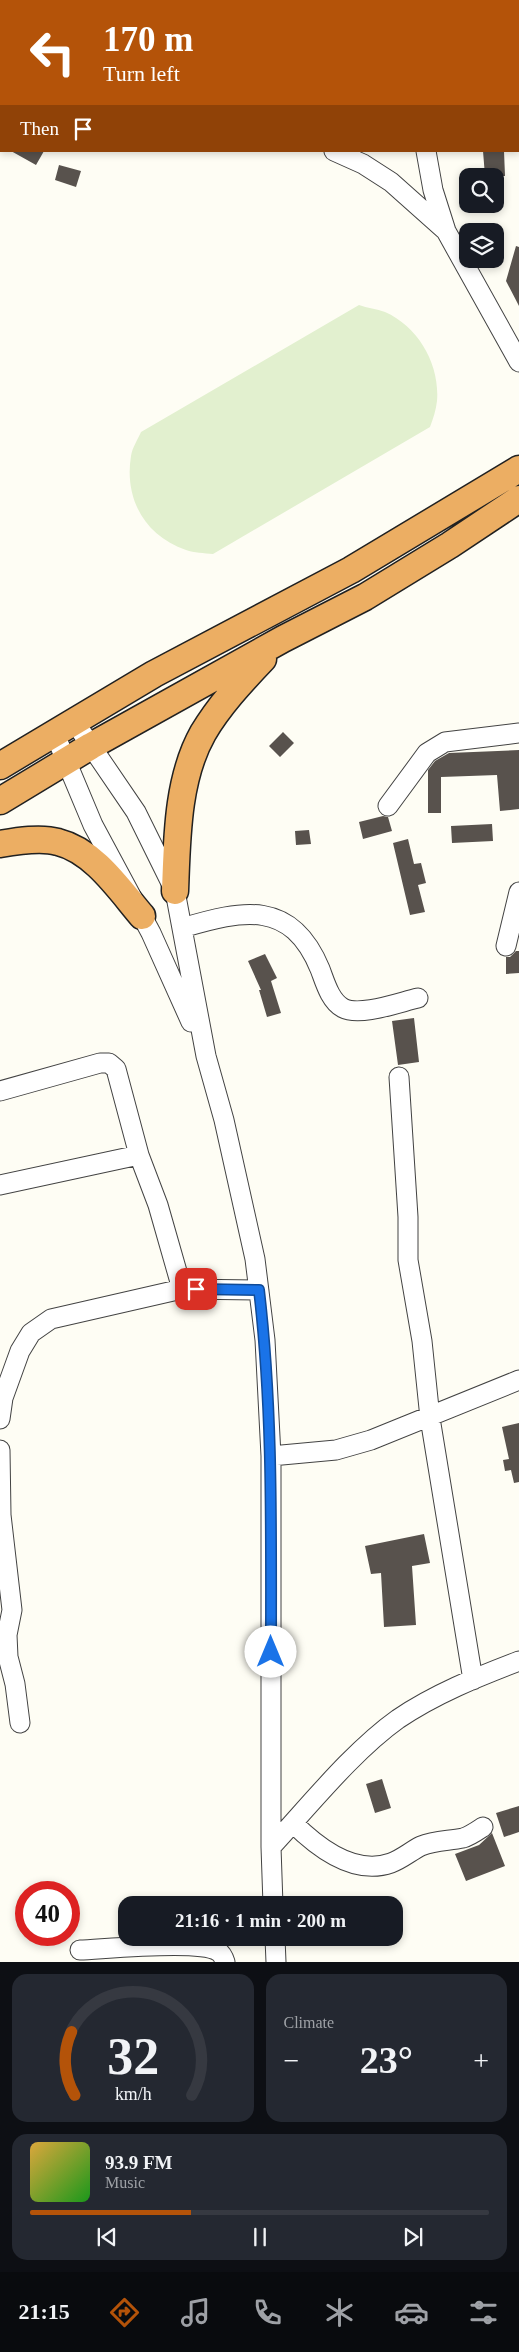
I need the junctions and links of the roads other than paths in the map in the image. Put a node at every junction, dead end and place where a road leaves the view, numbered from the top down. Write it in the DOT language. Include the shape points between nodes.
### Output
graph roads {
  1 [pos="336,152"];
  2 [pos="426,152"];
  3 [pos="446,230"];
  4 [pos="519,362"];
  5 [pos="519,469"];
  6 [pos="519,499"];
  7 [pos="283,639"];
  8 [pos="64,727"];
  9 [pos="519,733"];
  10 [pos="91,746"];
  11 [pos="66,761"];
  12 [pos="0,766"];
  13 [pos="0,800"];
  14 [pos="388,806"];
  15 [pos="0,844"];
  16 [pos="175,890"];
  17 [pos="519,892"];
  18 [pos="142,916"];
  19 [pos="182,928"];
  20 [pos="506,946"];
  21 [pos="418,998"];
  22 [pos="206,1056"];
  23 [pos="399,1077"];
  24 [pos="0,1091"];
  25 [pos="139,1155"];
  26 [pos="0,1186"];
  27 [pos="182,1290"];
  28 [pos="259,1290"];
  29 [pos="519,1380"];
  30 [pos="430,1418"];
  31 [pos="0,1420"];
  32 [pos="0,1450"];
  33 [pos="271,1456"];
  34 [pos="519,1661"];
  35 [pos="473,1680"];
  36 [pos="20,1723"];
  37 [pos="293,1824"];
  38 [pos="483,1827"];
  39 [pos="271,1847"];
  40 [pos="273,1896"];
  41 [pos="275,1946"];
  42 [pos="80,1950"];
  43 [pos="226,1962"];
  44 [pos="276,1962"];
  1 -- 3 [label="street" via="391,182"];
  2 -- 3 [label="street" via="433,190"];
  3 -- 4 [label="street"];
  5 -- 8 [label="highway" via="351,570 163,669"];
  6 -- 7 [label="highway" via="365,597"];
  7 -- 10 [label="highway"];
  7 -- 16 [label="highway" via="224,702 202,734 190,764 182,799"];
  8 -- 10 [label="street"];
  8 -- 11 [label="street"];
  8 -- 12 [label="highway"];
  9 -- 14 [label="street" via="445,742 426,753"];
  10 -- 11 [label="highway"];
  10 -- 16 [label="street" via="136,812"];
  11 -- 13 [label="highway"];
  11 -- 18 [label="street" via="93,824"];
  15 -- 18 [label="highway" via="58,841 81,852 104,872"];
  16 -- 19 [label="street"];
  17 -- 20 [label="street"];
  18 -- 22 [label="street"];
  19 -- 21 [label="street" via="233,915 273,917 290,926 307,945 334,1000 343,1008 356,1012"];
  19 -- 22 [label="street"];
  22 -- 28 [label="street" via="247,1220"];
  23 -- 30 [label="street" via="408,1260 423,1349"];
  24 -- 25 [label="street" via="109,1062 116,1069"];
  25 -- 26 [label="street"];
  25 -- 27 [label="street" via="158,1205"];
  27 -- 28 [label="street"];
  27 -- 31 [label="street" via="51,1319 38,1328 20,1351 3,1398"];
  28 -- 33 [label="street"];
  29 -- 30 [label="street"];
  30 -- 33 [label="street" via="336,1450"];
  30 -- 35 [label="street"];
  32 -- 36 [label="street" via="1,1515 12,1610 7,1635 8,1657"];
  33 -- 39 [label="street"];
  34 -- 35 [label="street"];
  35 -- 37 [label="street" via="432,1698 397,1720 367,1746"];
  37 -- 38 [label="street" via="314,1845 344,1860 372,1867 392,1863 422,1846 464,1838"];
  37 -- 39 [label="street"];
  39 -- 40 [label="street"];
  41 -- 44 [label="street"];
  42 -- 43 [label="street" via="178,1945 213,1950 220,1953"];
}
